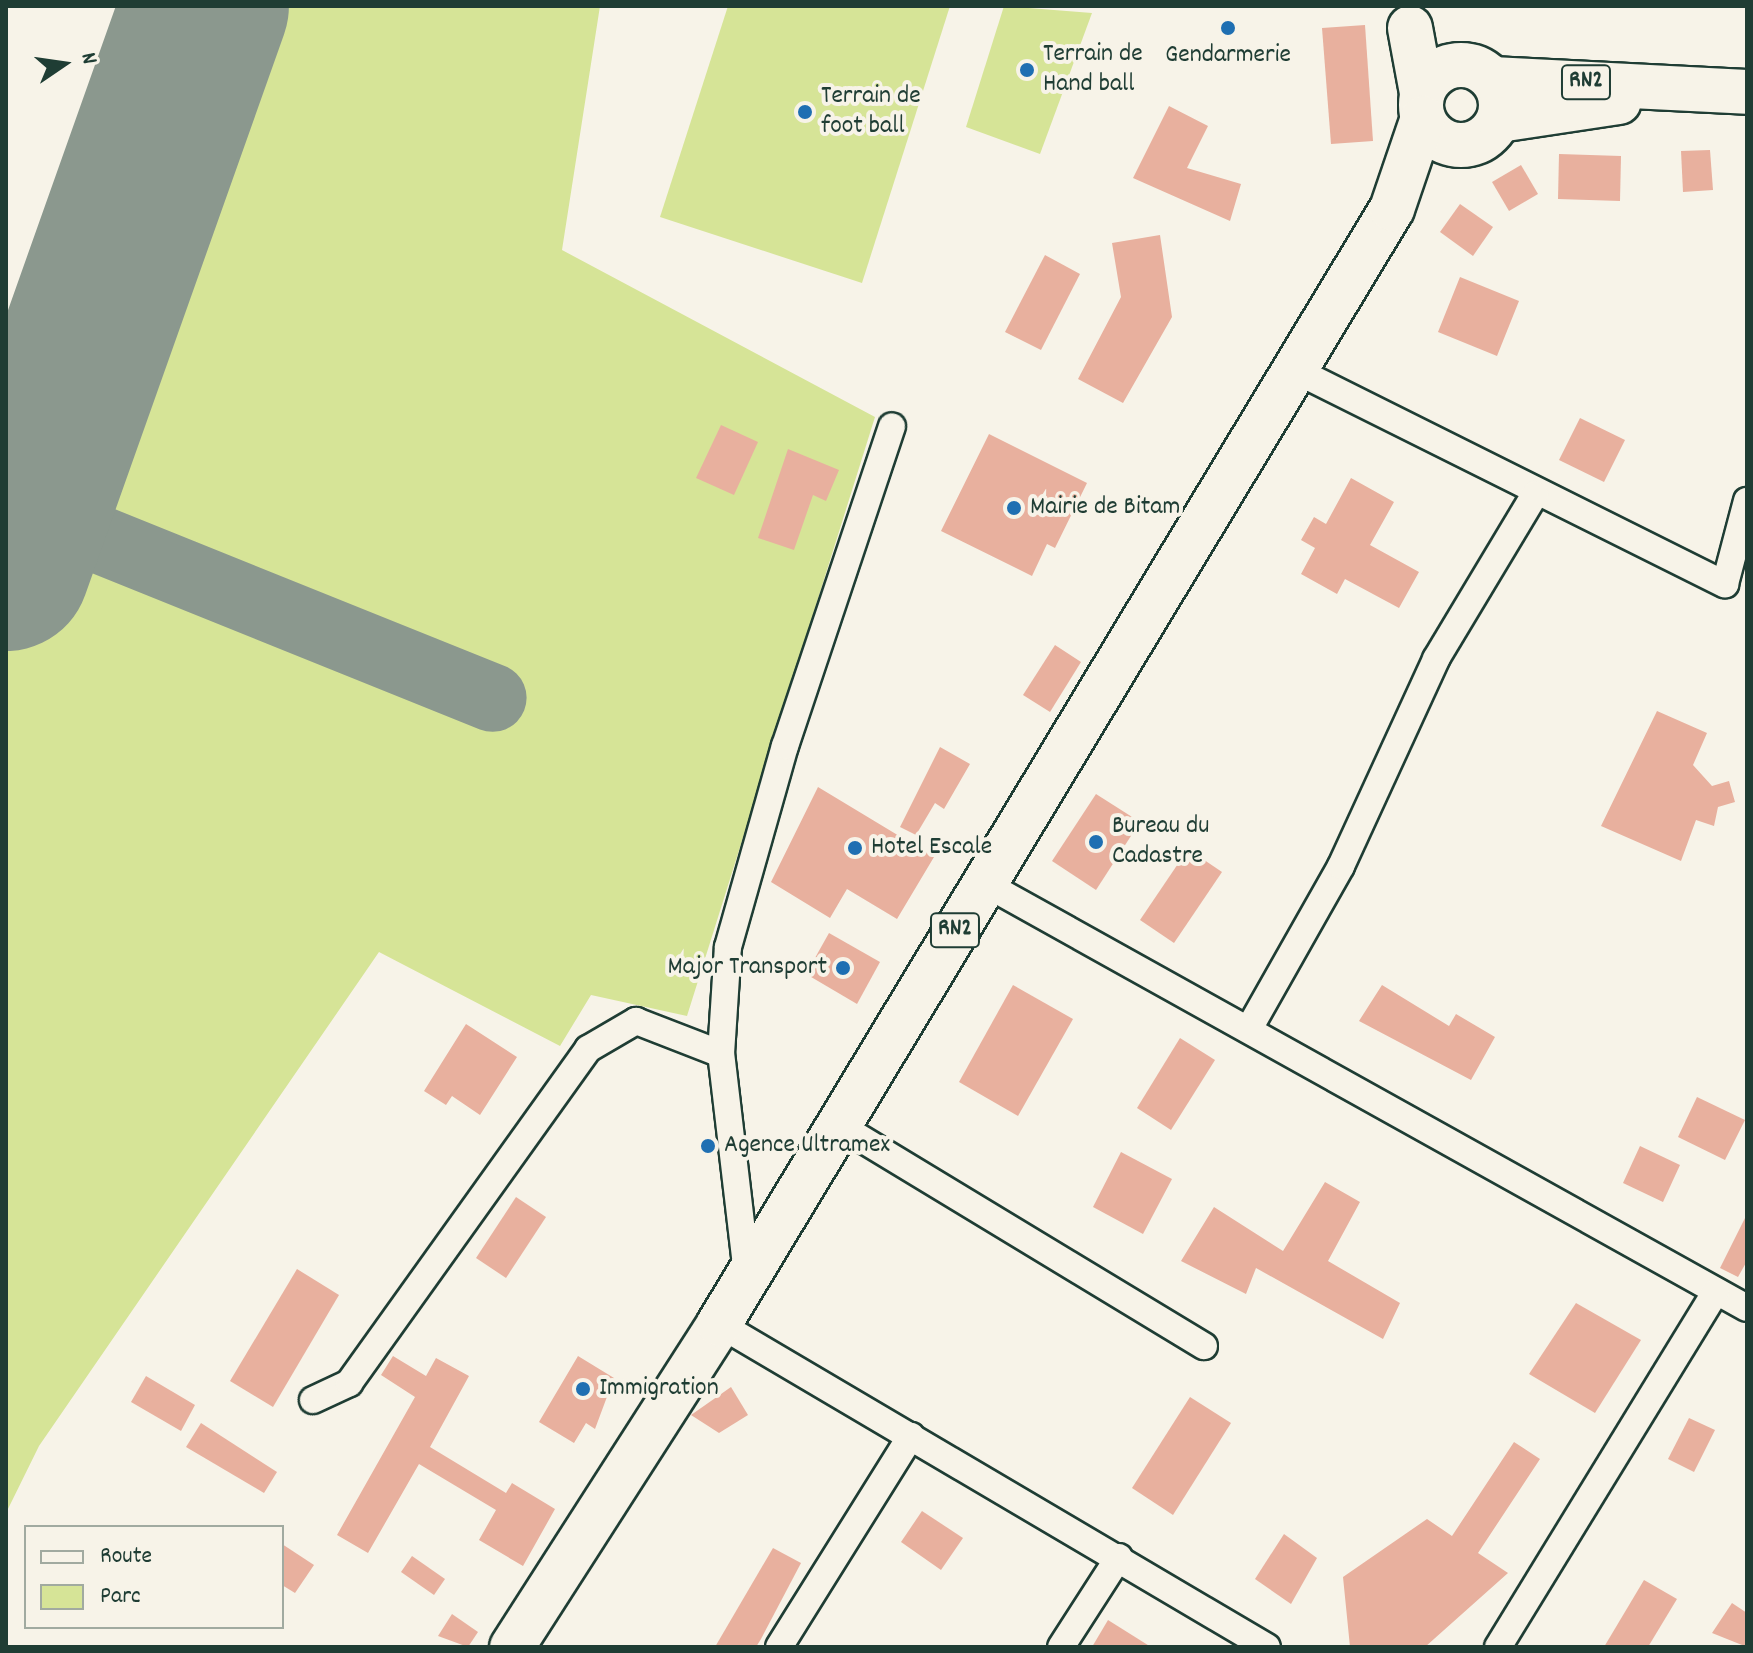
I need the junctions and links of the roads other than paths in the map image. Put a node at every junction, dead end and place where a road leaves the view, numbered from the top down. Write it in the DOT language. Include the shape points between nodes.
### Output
graph roads {
  1 [pos="1402,17"];
  2 [pos="1483,88"];
  3 [pos="1747,92"];
  4 [pos="1422,105"];
  5 [pos="1460,146"];
  6 [pos="1392,209"];
  7 [pos="1293,369"];
  8 [pos="892,426"];
  9 [pos="1535,494"];
  10 [pos="1747,501"];
  11 [pos="984,883"];
  12 [pos="1250,1027"];
  13 [pos="721,1054"];
  14 [pos="837,1124"];
  15 [pos="747,1274"];
  16 [pos="1716,1291"];
  17 [pos="1747,1308"];
  18 [pos="719,1324"];
  19 [pos="1204,1346"];
  20 [pos="313,1400"];
  21 [pos="911,1436"];
  22 [pos="1119,1557"];
  23 [pos="512,1647"];
  24 [pos="779,1647"];
  25 [pos="1061,1647"];
  26 [pos="1267,1647"];
  27 [pos="1498,1647"];
  1 -- 2 [label="highway"];
  1 -- 4 [label="highway"];
  2 -- 3 [label="highway, RN2"];
  2 -- 4 [label="highway" via="1436,73"];
  2 -- 5 [label="highway" via="1483,139"];
  4 -- 5 [label="highway" via="1437,137"];
  4 -- 6 [label="highway, RN2"];
  5 -- 6 [label="highway, RN2"];
  6 -- 7 [label="highway, RN2"];
  7 -- 9 [label="street"];
  7 -- 11 [label="highway, RN2"];
  8 -- 13 [label="street" via="785,746 728,947"];
  9 -- 10 [label="street" via="1725,584"];
  9 -- 12 [label="street" via="1436,659 1341,866"];
  11 -- 12 [label="street"];
  11 -- 14 [label="highway, RN2"];
  12 -- 16 [label="street"];
  13 -- 15 [label="street"];
  13 -- 20 [label="street" via="636,1021 588,1049 349,1383"];
  14 -- 15 [label="highway, RN2"];
  14 -- 19 [label="street"];
  15 -- 18 [label="highway, RN2"];
  16 -- 17 [label="street"];
  16 -- 27 [label="street"];
  18 -- 21 [label="street"];
  18 -- 23 [label="highway, RN2"];
  21 -- 22 [label="street"];
  21 -- 24 [label="street"];
  22 -- 25 [label="street"];
  22 -- 26 [label="street"];
}
